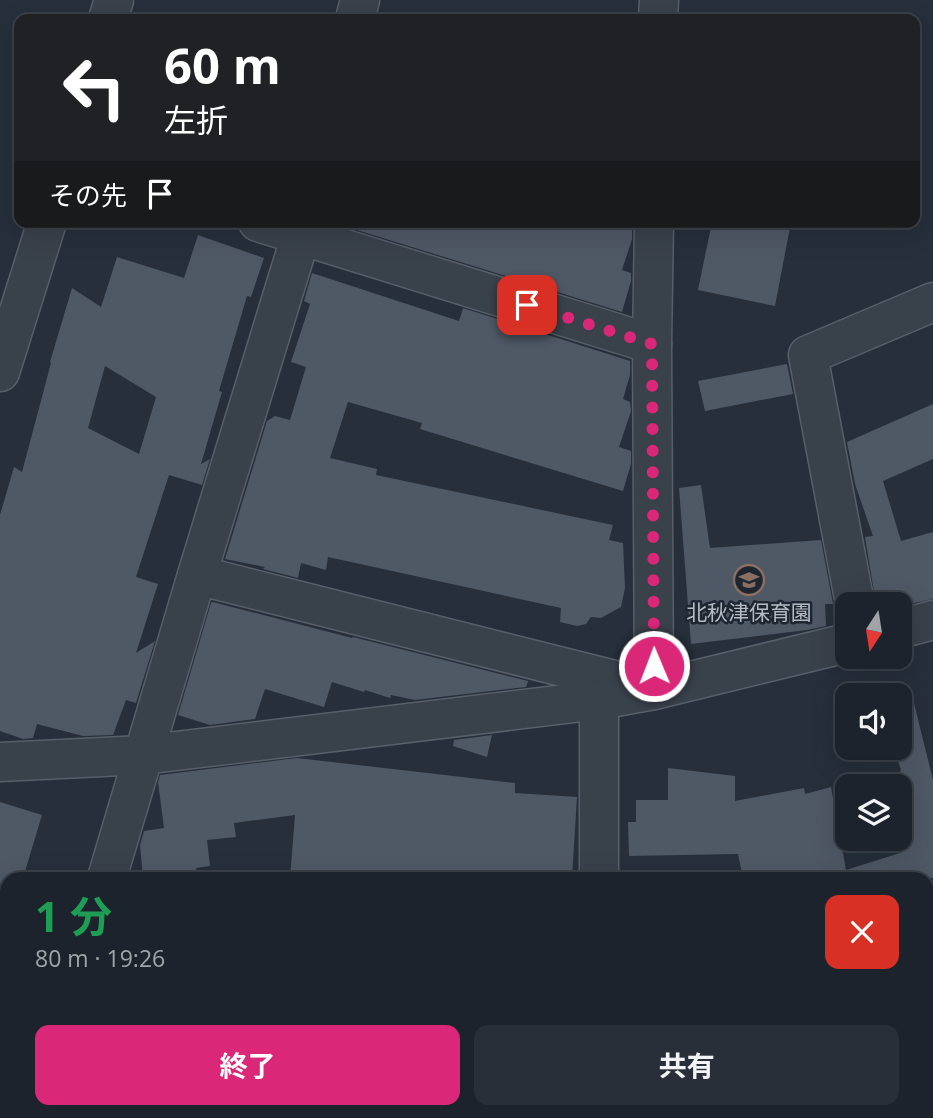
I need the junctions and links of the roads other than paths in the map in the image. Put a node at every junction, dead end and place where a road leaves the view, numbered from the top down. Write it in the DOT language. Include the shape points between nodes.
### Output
graph roads {
  1 [pos="45,228"];
  2 [pos="654,228"];
  3 [pos="303,229"];
  4 [pos="933,302"];
  5 [pos="652,344"];
  6 [pos="0,372"];
  7 [pos="197,575"];
  8 [pos="853,592"];
  9 [pos="933,620"];
  10 [pos="912,626"];
  11 [pos="835,646"];
  12 [pos="654,690"];
  13 [pos="599,700"];
  14 [pos="143,755"];
  15 [pos="0,762"];
  16 [pos="109,872"];
  17 [pos="599,872"];
  1 -- 6 [label="street"];
  2 -- 5 [label="street"];
  3 -- 5 [label="street"];
  3 -- 7 [label="street"];
  4 -- 8 [label="street" via="808,355"];
  5 -- 12 [label="street"];
  7 -- 12 [label="street"];
  7 -- 14 [label="street"];
  9 -- 10 [label="street"];
  11 -- 12 [label="street"];
  12 -- 13 [label="street"];
  13 -- 14 [label="street"];
  13 -- 17 [label="street"];
  14 -- 15 [label="street"];
  14 -- 16 [label="street"];
}
